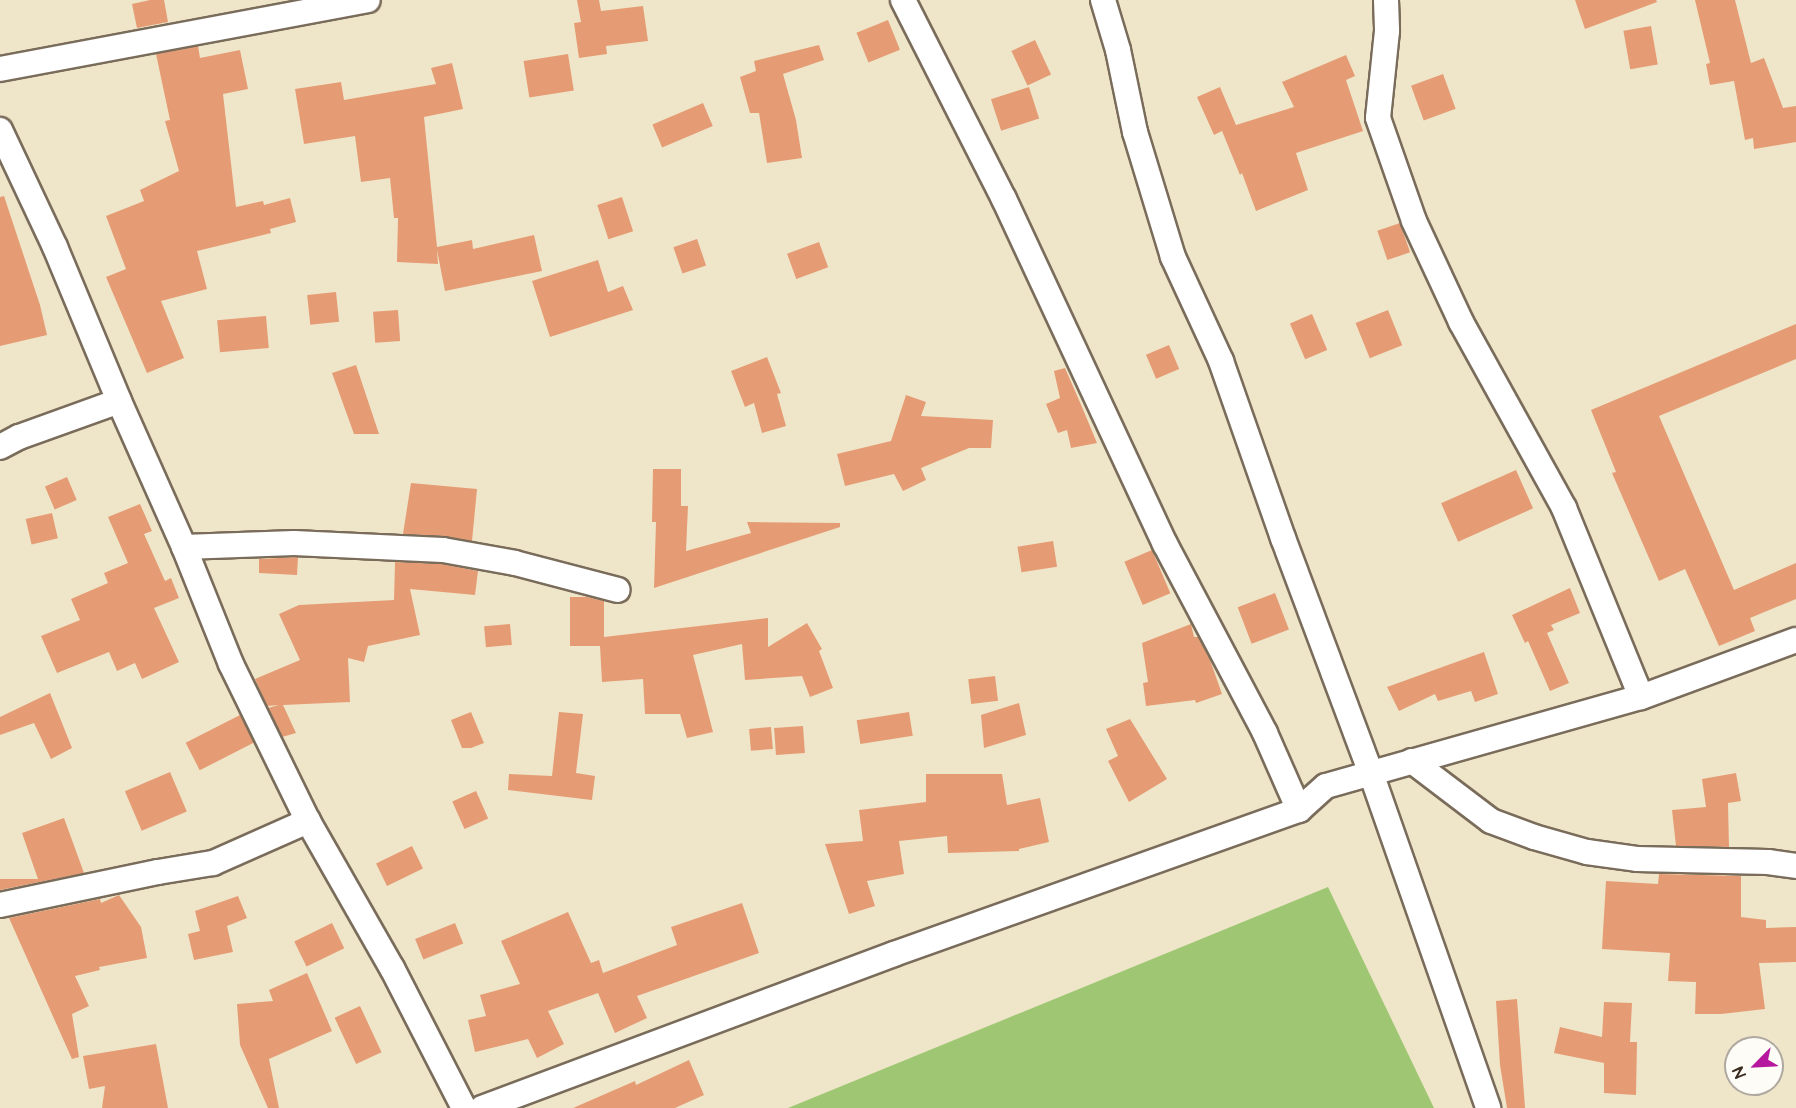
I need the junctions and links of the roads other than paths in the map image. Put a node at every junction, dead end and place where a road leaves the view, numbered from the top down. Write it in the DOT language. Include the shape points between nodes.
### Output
graph roads {
  1 [pos="368,0"];
  2 [pos="903,0"];
  3 [pos="1103,0"];
  4 [pos="1386,0"];
  5 [pos="0,69"];
  6 [pos="0,130"];
  7 [pos="119,401"];
  8 [pos="0,447"];
  9 [pos="184,547"];
  10 [pos="618,590"];
  11 [pos="1796,640"];
  12 [pos="1641,697"];
  13 [pos="1412,761"];
  14 [pos="1371,773"];
  15 [pos="1299,810"];
  16 [pos="308,820"];
  17 [pos="1796,866"];
  18 [pos="0,905"];
  19 [pos="464,1108"];
  20 [pos="482,1108"];
  21 [pos="1488,1108"];
  1 -- 5 [label="street"];
  2 -- 15 [label="street" via="1004,199 1165,544 1264,733"];
  3 -- 14 [label="street" via="1135,132 1173,257 1221,361 1282,538"];
  4 -- 12 [label="street" via="1387,31 1378,118 1411,211 1461,322 1564,508"];
  6 -- 7 [label="street" via="55,247"];
  7 -- 8 [label="street"];
  7 -- 9 [label="street"];
  9 -- 10 [label="street" via="294,543 443,550 515,563"];
  9 -- 16 [label="street" via="231,664"];
  11 -- 12 [label="street"];
  12 -- 13 [label="street"];
  13 -- 14 [label="street"];
  13 -- 17 [label="street" via="1491,821 1587,852 1637,859"];
  14 -- 15 [label="street" via="1326,786"];
  14 -- 21 [label="street"];
  15 -- 20 [label="street" via="883,958"];
  16 -- 18 [label="street" via="213,863"];
  16 -- 19 [label="street" via="392,968"];
}
